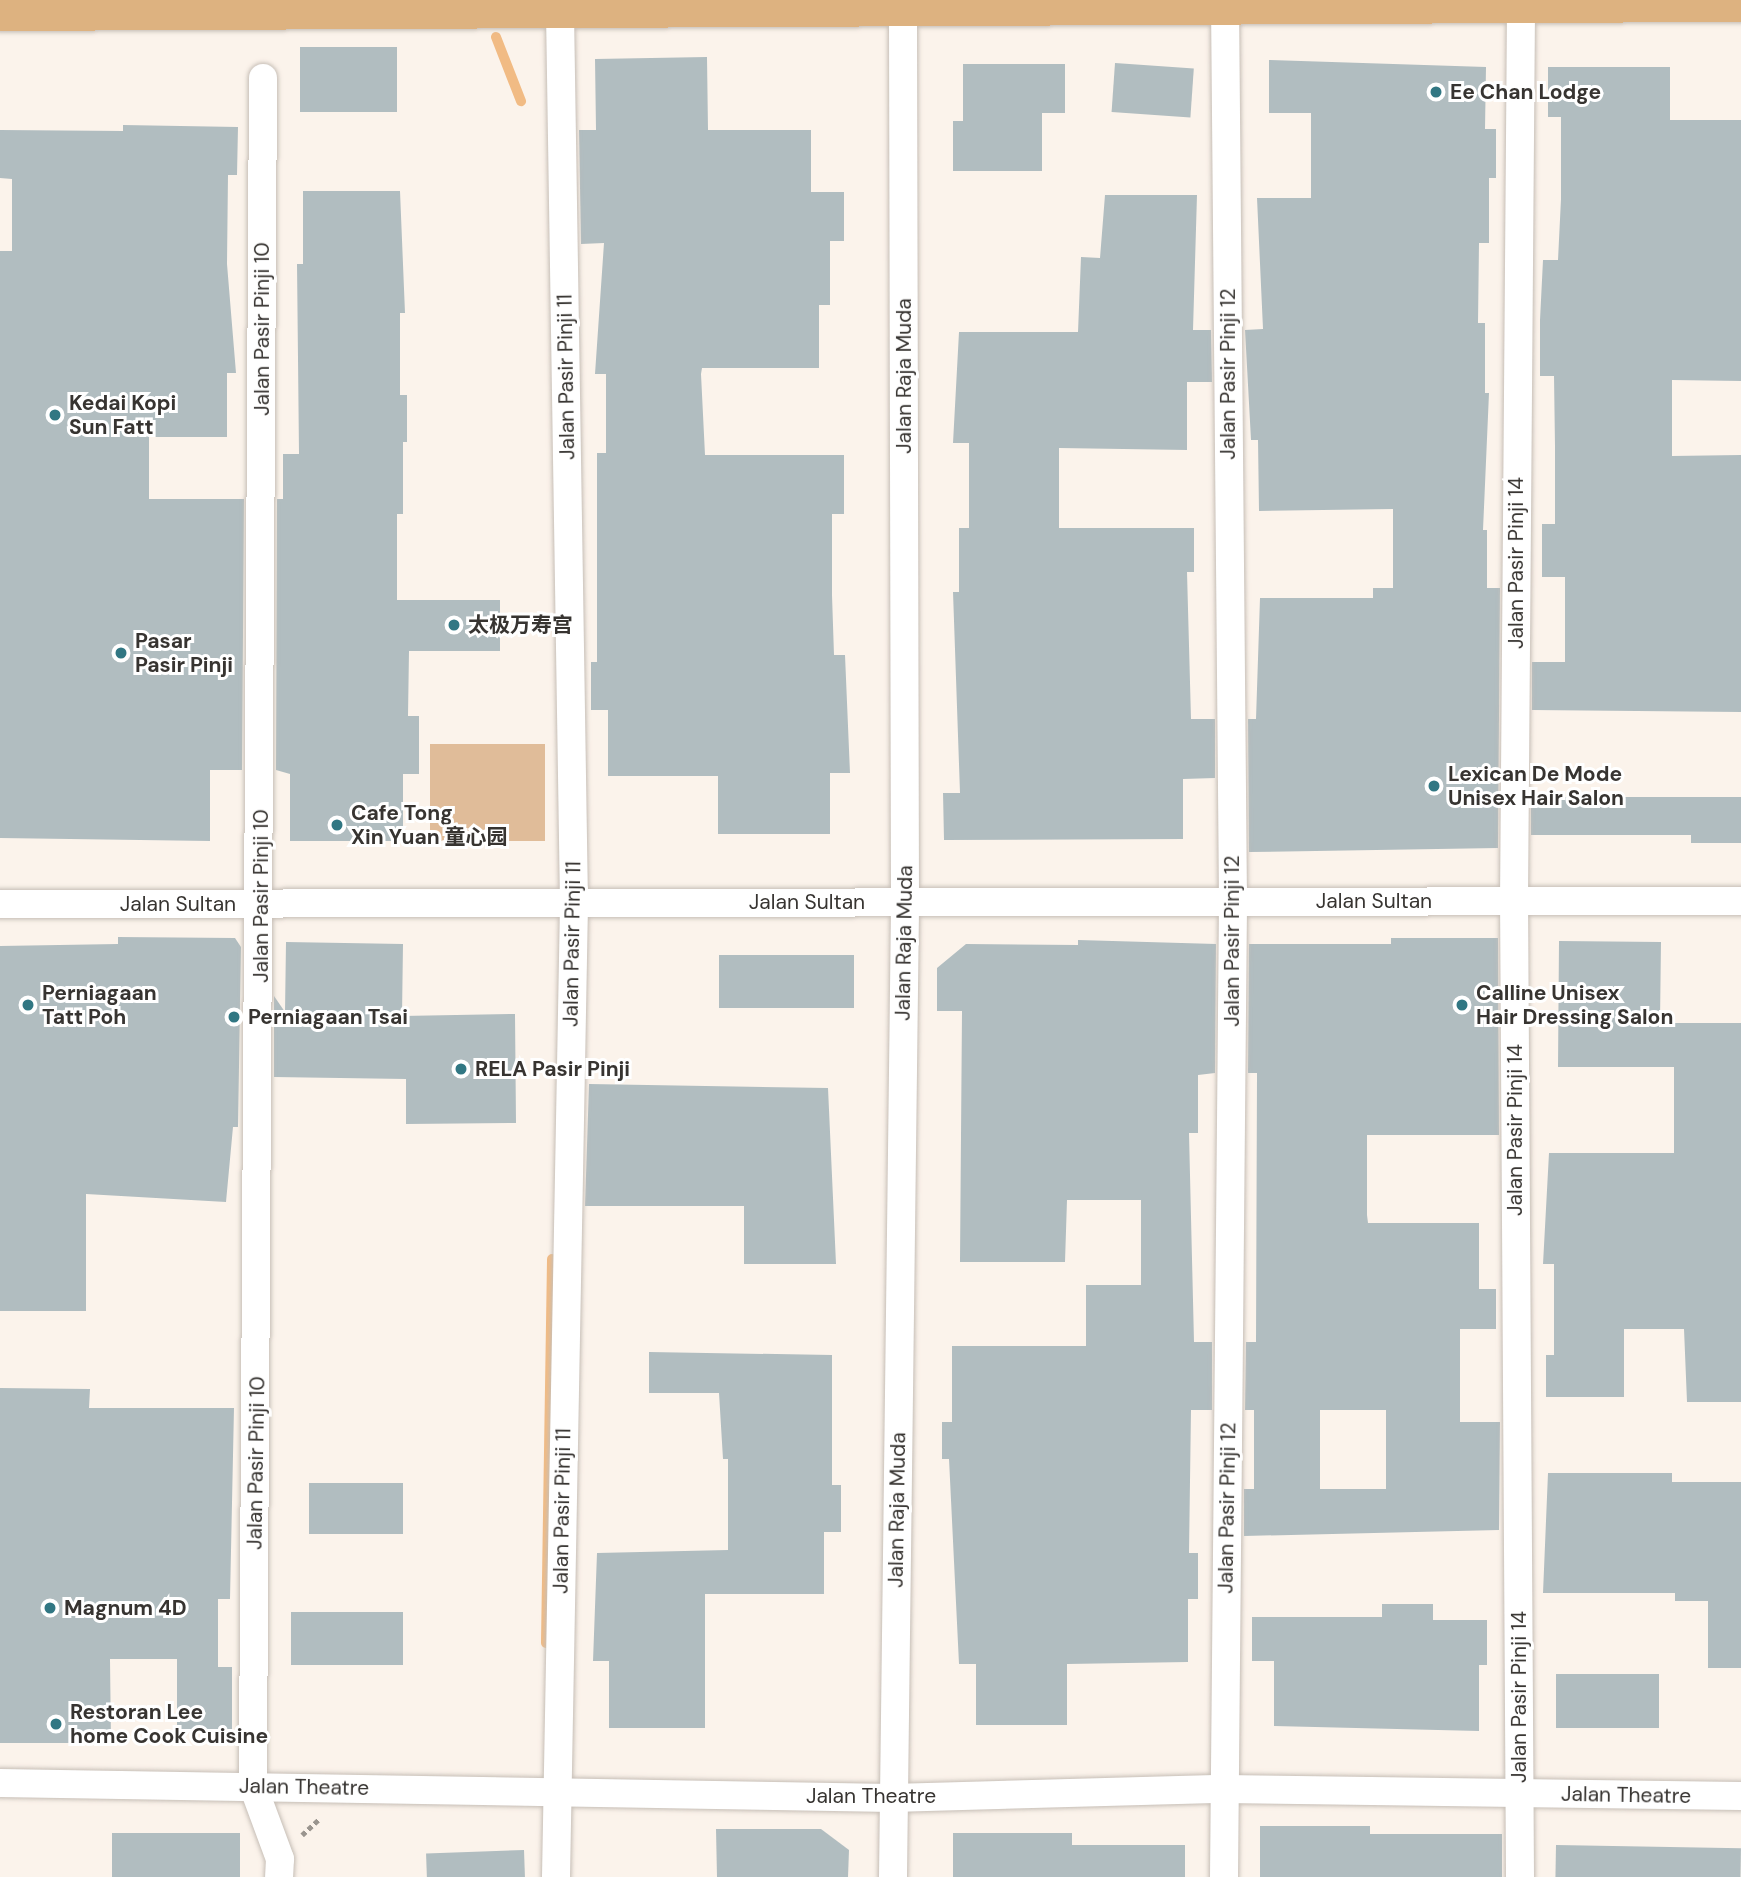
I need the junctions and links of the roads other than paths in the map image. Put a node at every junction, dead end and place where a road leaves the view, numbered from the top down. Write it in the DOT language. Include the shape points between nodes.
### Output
graph roads {
  1 [pos="960,0"];
  2 [pos="1235,3"];
  3 [pos="1741,3"];
  4 [pos="903,5"];
  5 [pos="1521,6"];
  6 [pos="0,12"];
  7 [pos="560,12"];
  8 [pos="263,78"];
  9 [pos="1233,901"];
  10 [pos="1514,901"];
  11 [pos="1741,901"];
  12 [pos="905,902"];
  13 [pos="574,903"];
  14 [pos="0,904"];
  15 [pos="262,904"];
  16 [pos="0,1783"];
  17 [pos="253,1786"];
  18 [pos="1224,1789"];
  19 [pos="556,1792"];
  20 [pos="1520,1793"];
  21 [pos="1741,1796"];
  22 [pos="892,1798"];
  23 [pos="280,1868"];
  24 [pos="556,1877"];
  25 [pos="893,1877"];
  26 [pos="1224,1877"];
  27 [pos="1520,1877"];
  1 -- 4 [label="main road"];
  2 -- 4 [label="main road"];
  2 -- 5 [label="main road"];
  2 -- 9 [label="street, Jalan Pasir Pinji 12"];
  3 -- 5 [label="main road"];
  4 -- 7 [label="main road"];
  4 -- 12 [label="street, Jalan Raja Muda"];
  5 -- 10 [label="street, Jalan Pasir Pinji 14"];
  6 -- 7 [label="main road"];
  7 -- 13 [label="street, Jalan Pasir Pinji 11"];
  8 -- 15 [label="street, Jalan Pasir Pinji 10"];
  9 -- 10 [label="street, Jalan Sultan"];
  9 -- 12 [label="street, Jalan Sultan"];
  9 -- 18 [label="street, Jalan Pasir Pinji 12"];
  10 -- 11 [label="street, Jalan Sultan"];
  10 -- 20 [label="street, Jalan Pasir Pinji 14"];
  12 -- 13 [label="street, Jalan Sultan"];
  12 -- 22 [label="street, Jalan Raja Muda"];
  13 -- 15 [label="street, Jalan Sultan"];
  13 -- 19 [label="street, Jalan Pasir Pinji 11"];
  14 -- 15 [label="street, Jalan Sultan"];
  15 -- 17 [label="street, Jalan Pasir Pinji 10"];
  16 -- 17 [label="street, Jalan Theatre"];
  17 -- 19 [label="street, Jalan Theatre"];
  17 -- 23 [label="street, Jalan Pasir Pinji 10"];
  18 -- 20 [label="street, Jalan Theatre"];
  18 -- 22 [label="street, Jalan Theatre"];
  18 -- 26 [label="street, Jalan Pasir Pinji 12"];
  19 -- 22 [label="street, Jalan Theatre"];
  19 -- 24 [label="street, Jalan Pasir Pinji 11"];
  20 -- 21 [label="street, Jalan Theatre"];
  20 -- 27 [label="street, Jalan Pasir Pinji 14"];
  22 -- 25 [label="street, Jalan Raja Muda"];
}
